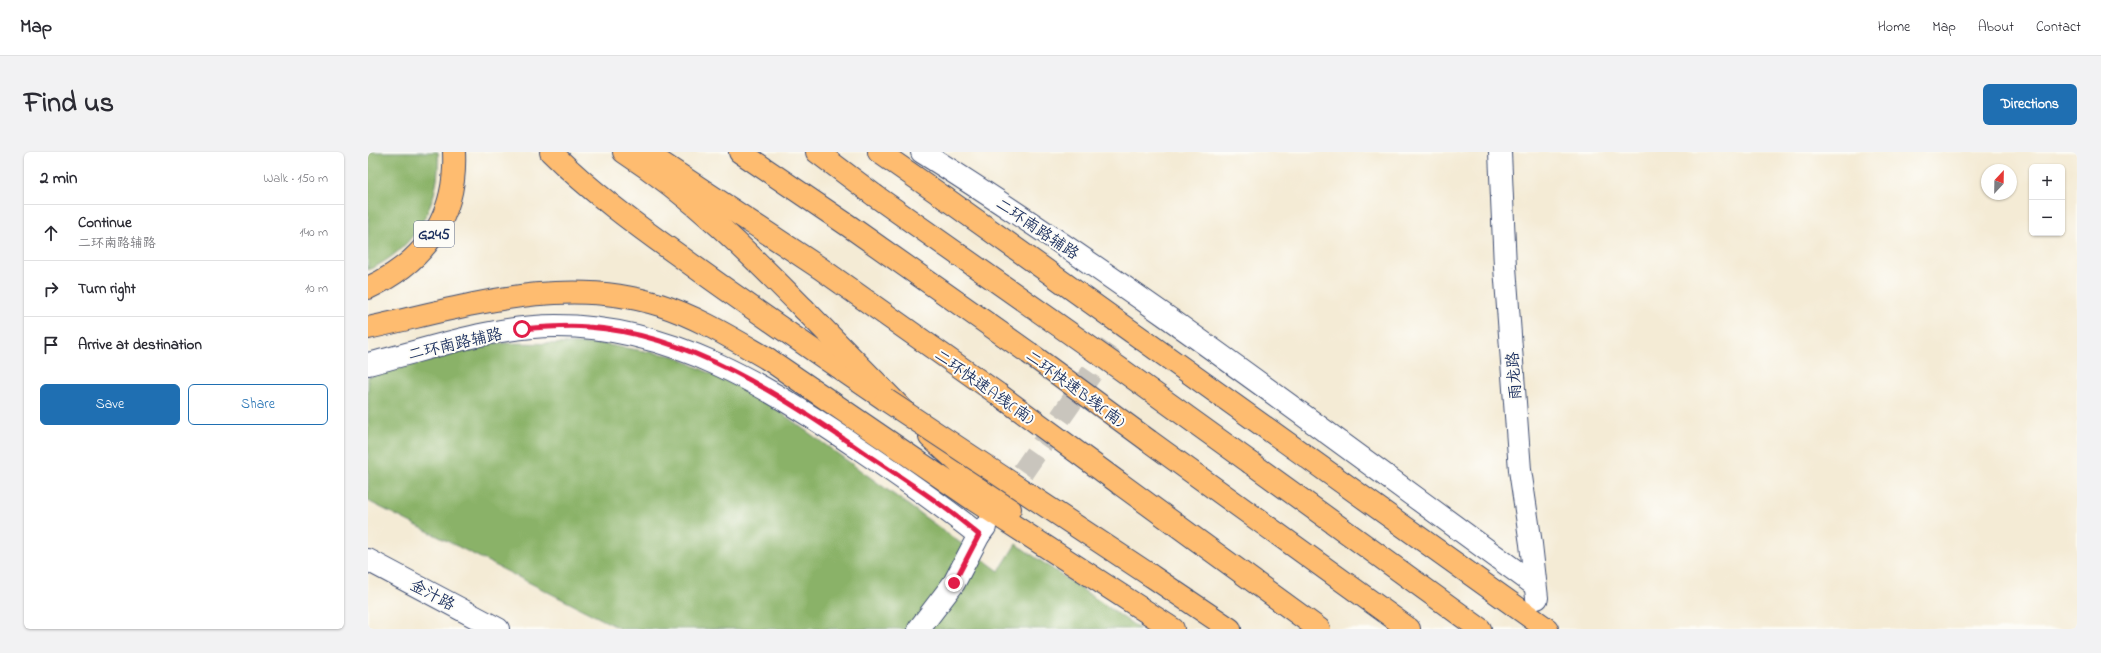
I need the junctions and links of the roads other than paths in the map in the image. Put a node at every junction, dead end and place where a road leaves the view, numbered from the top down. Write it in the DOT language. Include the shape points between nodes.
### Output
graph roads {
  1 [pos="454,152"];
  2 [pos="551,152"];
  3 [pos="624,152"];
  4 [pos="645,152"];
  5 [pos="740,152"];
  6 [pos="817,152"];
  7 [pos="880,152"];
  8 [pos="922,152"];
  9 [pos="1500,152"];
  10 [pos="368,288"];
  11 [pos="368,328"];
  12 [pos="368,364"];
  13 [pos="368,560"];
  14 [pos="1536,591"];
  15 [pos="1131,602"];
  16 [pos="498,629"];
  17 [pos="919,629"];
  18 [pos="1172,629"];
  19 [pos="1230,629"];
  20 [pos="1319,629"];
  21 [pos="1409,629"];
  22 [pos="1480,629"];
  23 [pos="1547,629"];
  1 -- 10 [label="main road, G245" via="451,198 439,227 408,264"];
  2 -- 19 [label="main road, bridge" via="636,224 729,293"];
  3 -- 15 [label="main road" via="729,233 902,409 991,494 1085,570"];
  4 -- 20 [label="main road, 二环快速A线(南), bridge" via="832,277 998,394"];
  5 -- 21 [label="main road, 二环快速B线(南), bridge" via="922,277"];
  6 -- 22 [label="main road, bridge"];
  7 -- 23 [label="main road"];
  8 -- 14 [label="street, 二环南路辅路" via="1067,247 1139,305"];
  9 -- 14 [label="street, 雨龙路" via="1505,267 1520,470"];
  11 -- 15 [label="main road" via="542,292 614,294 661,305 691,317 768,359 968,496"];
  12 -- 17 [label="street, 二环南路辅路" via="491,333 554,326 589,327 623,332 656,340 719,364 781,398 982,531 954,583"];
  13 -- 16 [label="street, 金汁路"];
  15 -- 18 [label="main road"];
}
